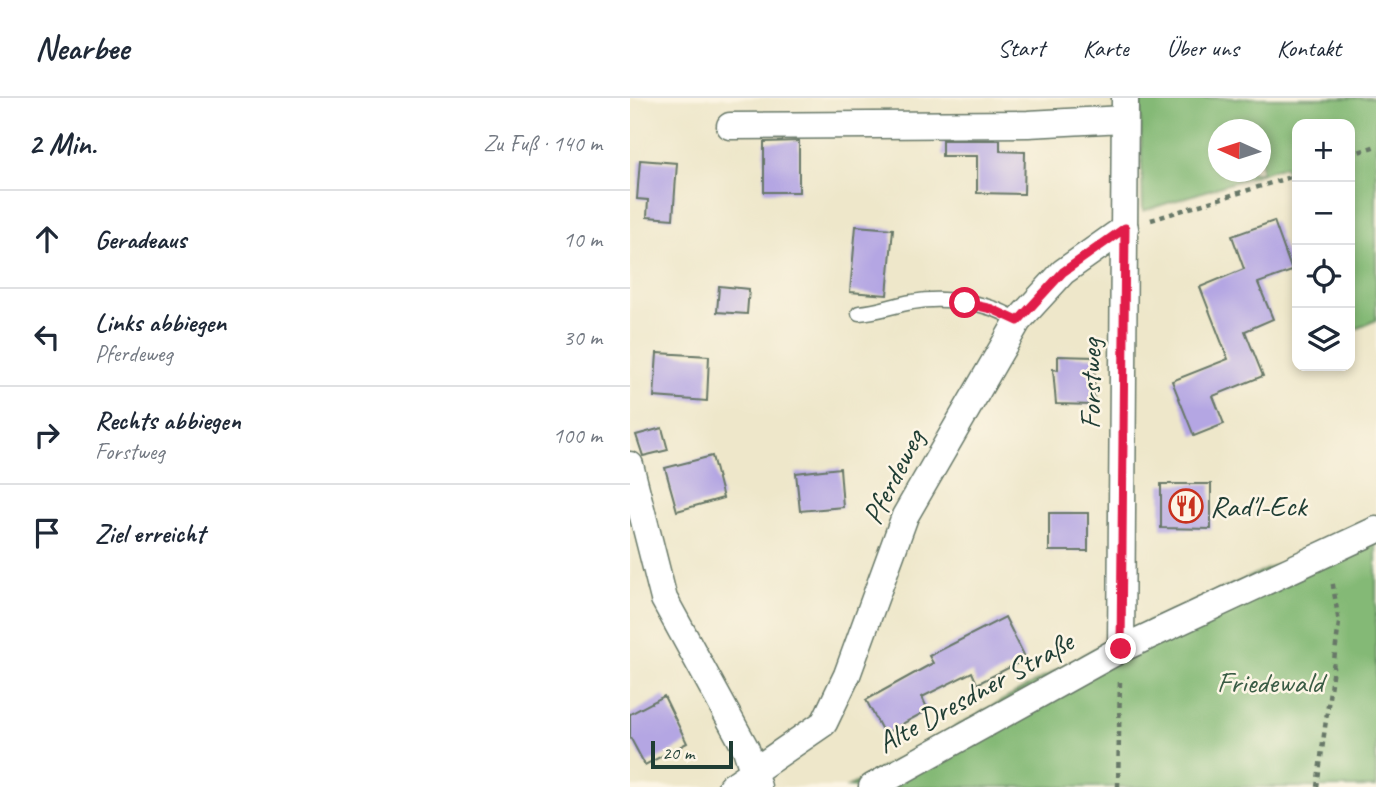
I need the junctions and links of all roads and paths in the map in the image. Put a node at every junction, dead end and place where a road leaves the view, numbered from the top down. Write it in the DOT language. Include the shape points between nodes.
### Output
graph roads {
  1 [pos="1125,109"];
  2 [pos="730,126"];
  3 [pos="1376,146"];
  4 [pos="1355,153"];
  5 [pos="1292,177"];
  6 [pos="1125,228"];
  7 [pos="859,313"];
  8 [pos="1018,321"];
  9 [pos="630,465"];
  10 [pos="1376,530"];
  11 [pos="1316,555"];
  12 [pos="1121,649"];
  13 [pos="747,783"];
  14 [pos="872,787"];
  15 [pos="1118,787"];
  16 [pos="1317,787"];
  1 -- 2 [label="street, Forstweg" via="1028,124"];
  1 -- 6 [label="street, Forstweg"];
  3 -- 4 [label="path"];
  5 -- 6 [label="path"];
  6 -- 8 [label="street, Pferdeweg" via="1063,272"];
  6 -- 12 [label="street, Forstweg"];
  7 -- 8 [label="lane" via="939,300 992,309"];
  8 -- 13 [label="street, Pferdeweg" via="905,516 847,675 824,723"];
  9 -- 13 [label="street, Pferdeweg" via="664,599 746,749"];
  10 -- 11 [label="street, Alte Dresdner Straße"];
  11 -- 12 [label="street, Alte Dresdner Straße"];
  11 -- 16 [label="path" via="1333,580 1339,623"];
  12 -- 14 [label="street, Alte Dresdner Straße"];
  12 -- 15 [label="path"];
}
